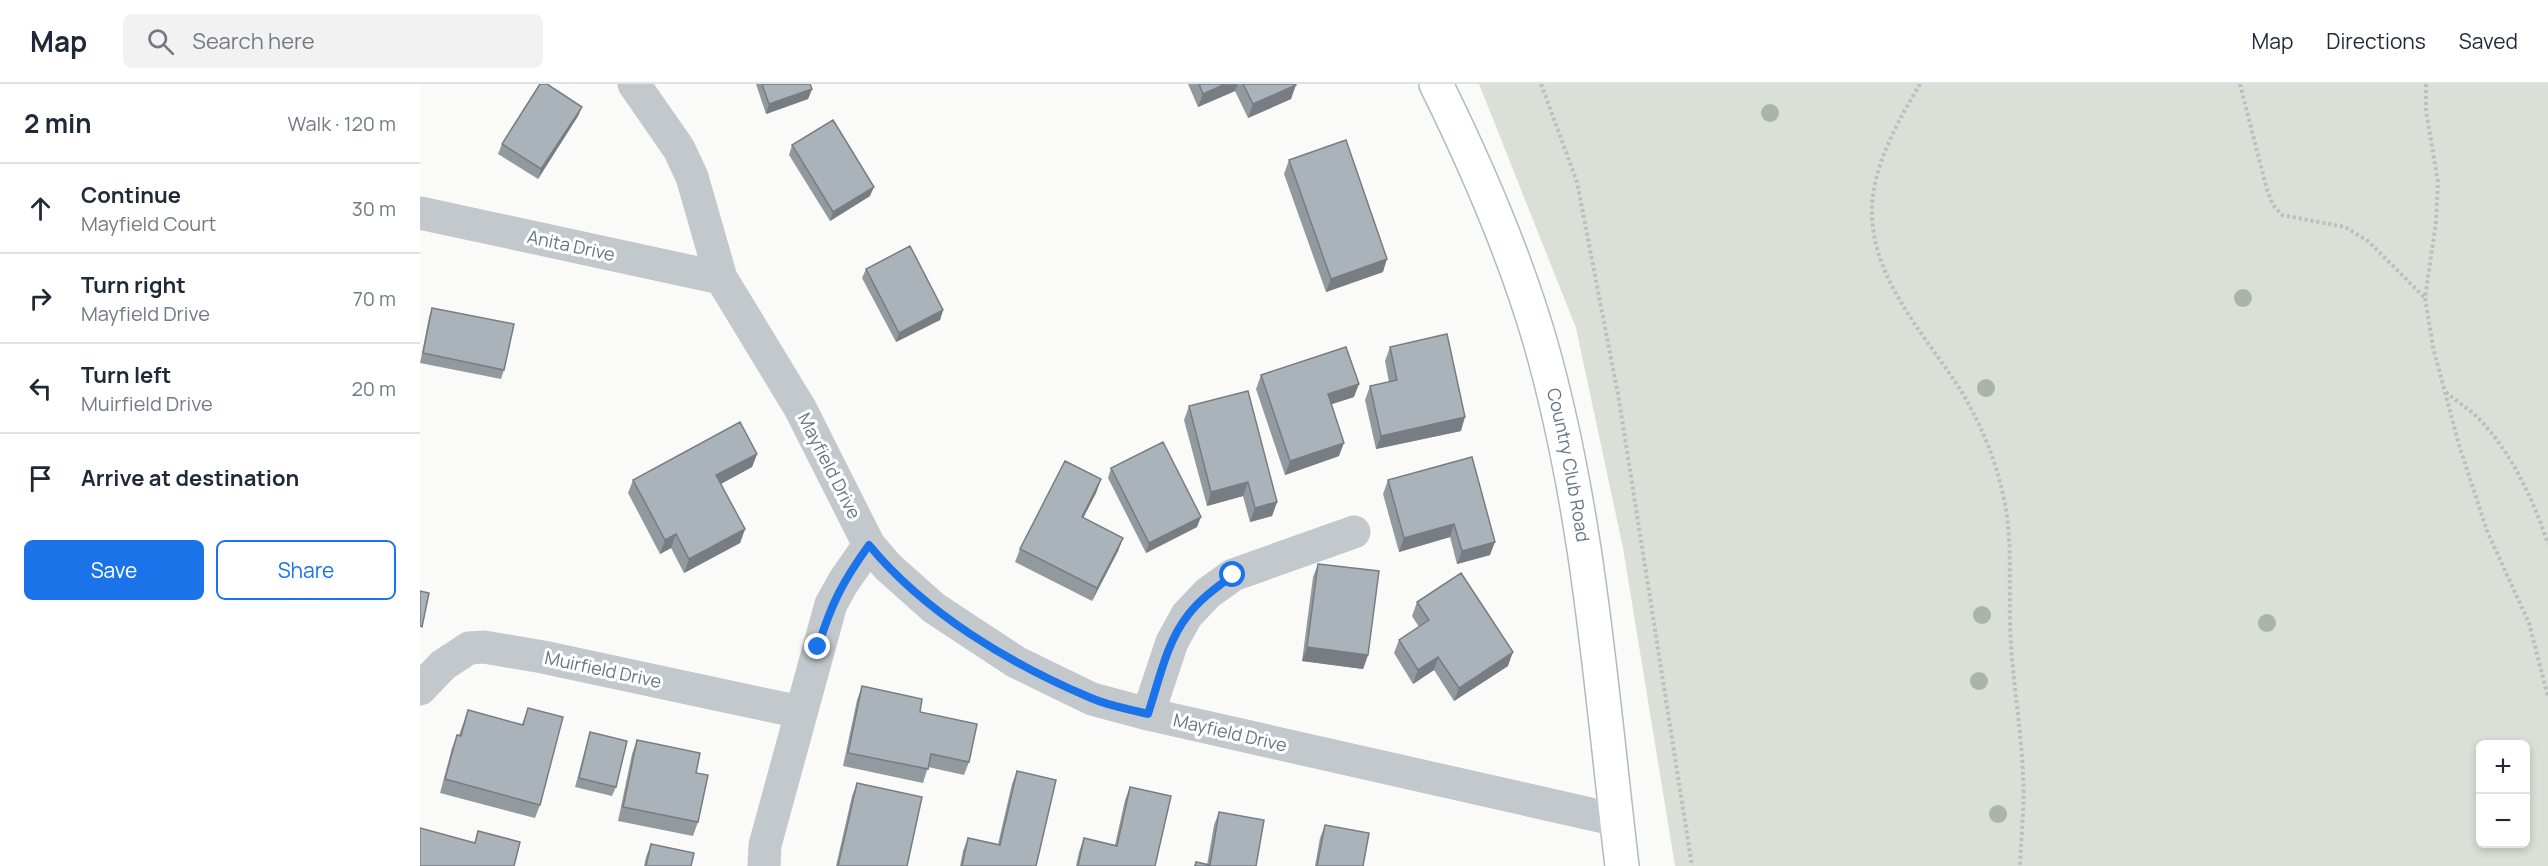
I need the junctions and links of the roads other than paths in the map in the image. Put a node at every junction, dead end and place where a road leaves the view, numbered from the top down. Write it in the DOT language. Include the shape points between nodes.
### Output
graph roads {
  1 [pos="634,84"];
  2 [pos="1436,84"];
  3 [pos="420,213"];
  4 [pos="722,278"];
  5 [pos="1354,532"];
  6 [pos="869,545"];
  7 [pos="420,689"];
  8 [pos="800,712"];
  9 [pos="1148,714"];
  10 [pos="1617,820"];
  11 [pos="764,866"];
  12 [pos="1622,866"];
  1 -- 4 [label="street, Mayfield Drive" via="679,149 692,177"];
  2 -- 10 [label="main road, Country Club Road" via="1511,254 1540,341 1562,429 1587,563"];
  3 -- 4 [label="street, Anita Drive"];
  4 -- 6 [label="street, Mayfield Drive" via="800,408"];
  5 -- 9 [label="street" via="1233,575 1208,594 1187,615 1172,642"];
  6 -- 8 [label="street" via="831,604"];
  6 -- 9 [label="street, Mayfield Drive" via="934,608 1016,662 1092,699"];
  7 -- 8 [label="street, Muirfield Drive" via="443,665 469,648 484,647"];
  8 -- 11 [label="street" via="765,845"];
  9 -- 10 [label="street, Mayfield Drive"];
  10 -- 12 [label="main road, Country Club Road"];
}
